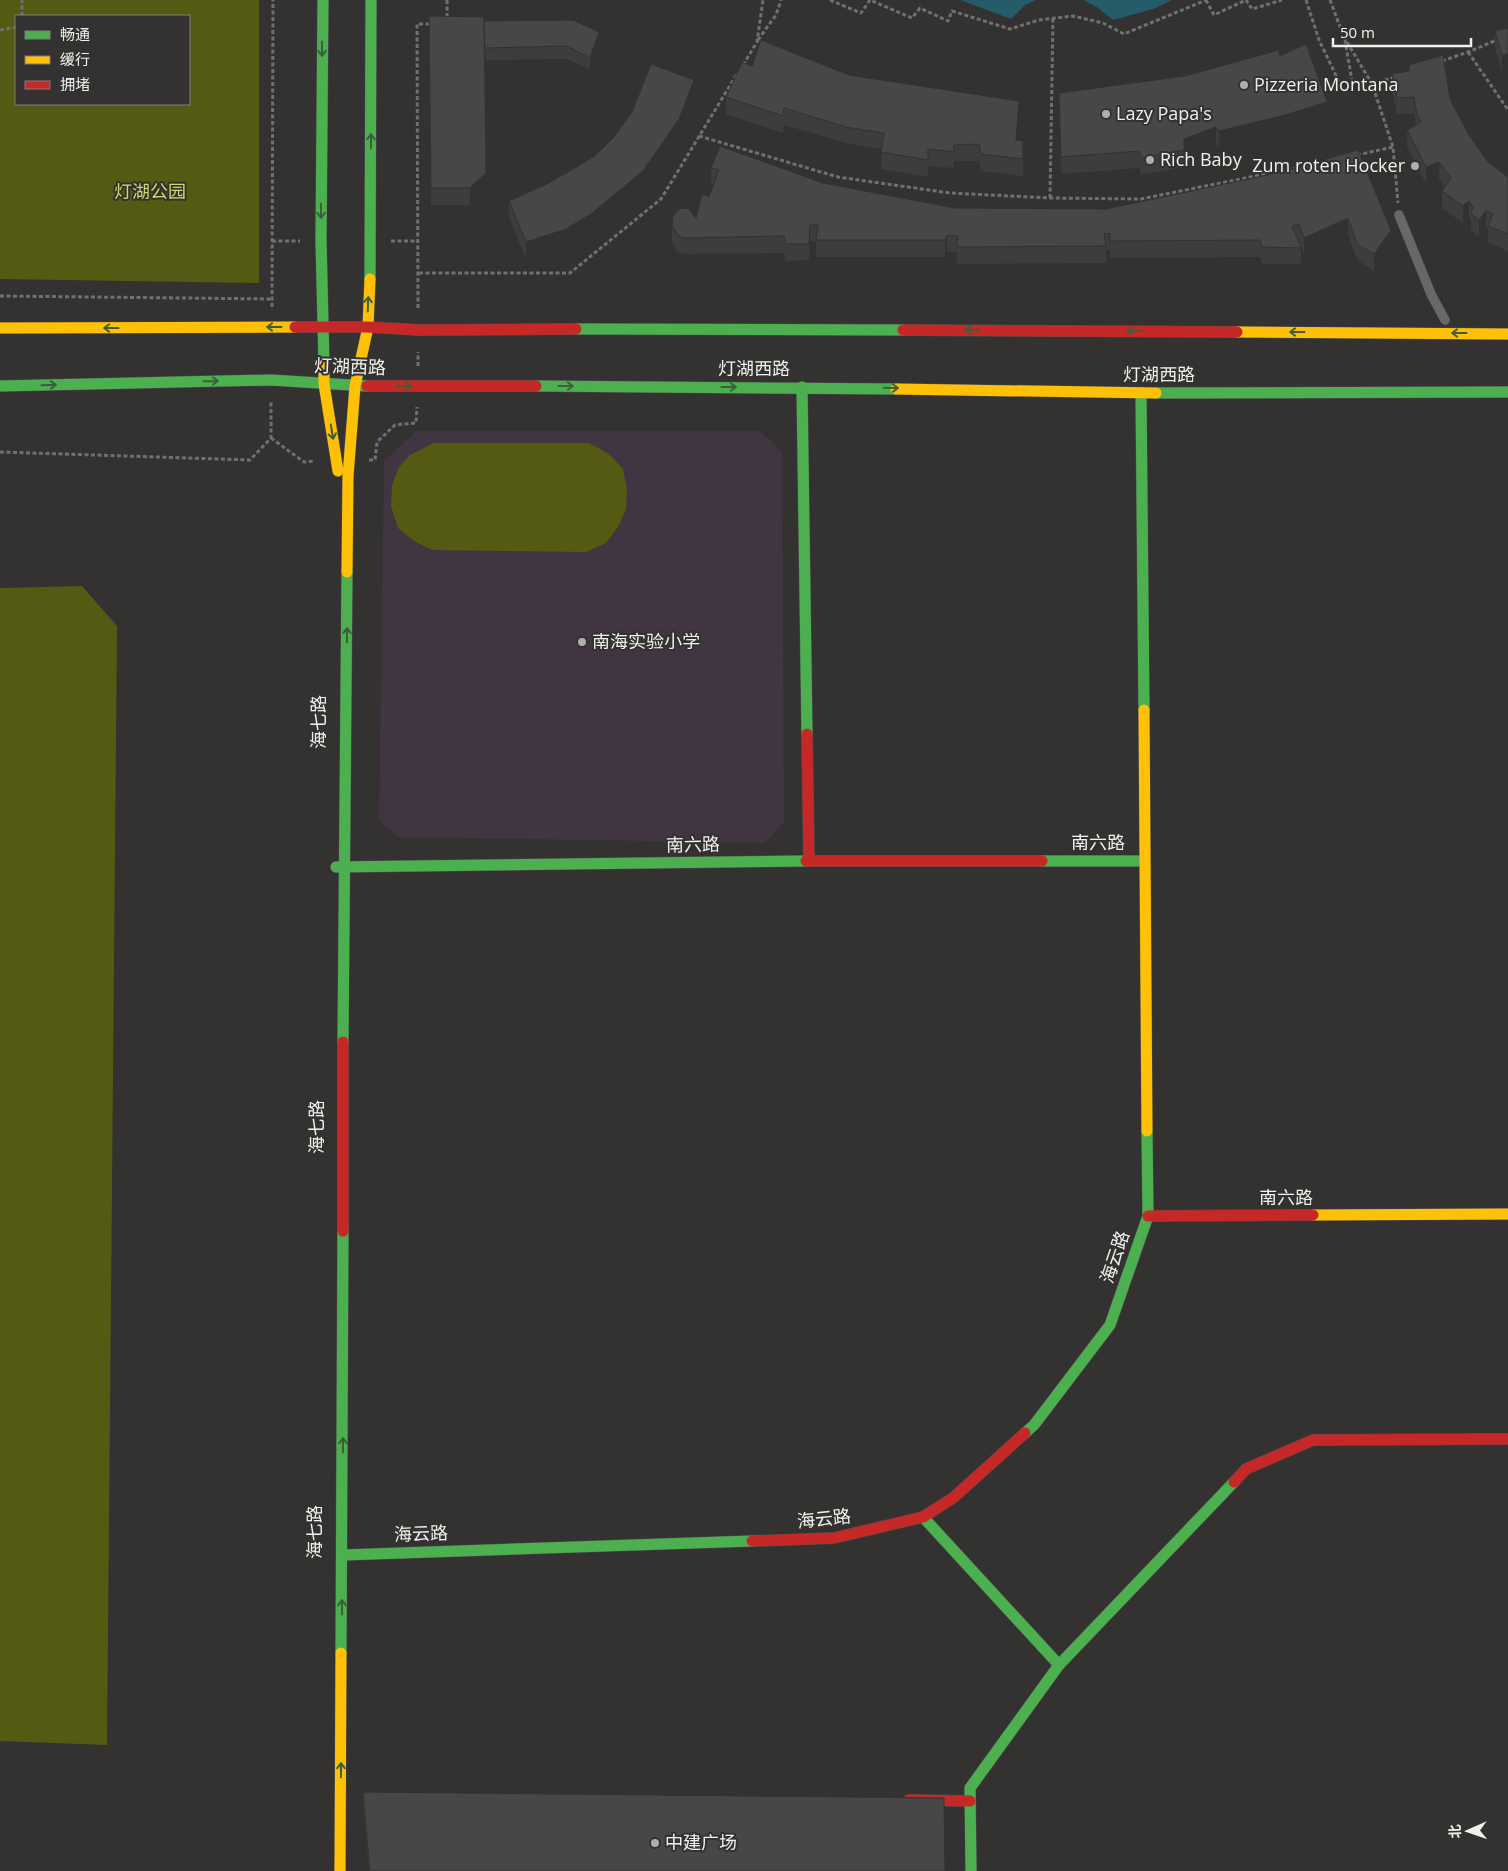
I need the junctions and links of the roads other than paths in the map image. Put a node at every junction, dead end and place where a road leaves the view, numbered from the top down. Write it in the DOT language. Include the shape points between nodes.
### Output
graph roads {
  1 [pos="323,0"];
  2 [pos="371,0"];
  3 [pos="1399,215"];
  4 [pos="1445,320"];
  5 [pos="322,327"];
  6 [pos="368,327"];
  7 [pos="0,328"];
  8 [pos="1508,334"];
  9 [pos="324,384"];
  10 [pos="0,386"];
  11 [pos="355,386"];
  12 [pos="802,387"];
  13 [pos="1508,392"];
  14 [pos="1142,393"];
  15 [pos="808,861"];
  16 [pos="1144,861"];
  17 [pos="340,867"];
  18 [pos="1508,1214"];
  19 [pos="1148,1216"];
  20 [pos="1508,1439"];
  21 [pos="923,1517"];
  22 [pos="342,1554"];
  23 [pos="1059,1665"];
  24 [pos="341,1795"];
  25 [pos="900,1800"];
  26 [pos="970,1801"];
  27 [pos="331,1871"];
  28 [pos="340,1871"];
  29 [pos="970,1871"];
  1 -- 5 [label="main road, 海七路, one-way"];
  6 -- 2 [label="main road, 海七路, one-way"];
  3 -- 4 [label="lane"];
  5 -- 6 [label="main road"];
  5 -- 7 [label="main road, one-way"];
  5 -- 9 [label="main road, 海七路"];
  8 -- 6 [label="main road, one-way" via="652,328 418,330"];
  6 -- 11 [label="main road, 海七路"];
  10 -- 9 [label="main road, 灯湖西路, one-way" via="271,380"];
  9 -- 11 [label="main road, 灯湖西路"];
  9 -- 17 [label="main road, 海七路, one-way" via="338,482"];
  11 -- 12 [label="main road, 灯湖西路, one-way"];
  17 -- 11 [label="main road, 海七路, one-way" via="349,461"];
  12 -- 14 [label="main road, 灯湖西路, one-way"];
  12 -- 15 [label="main road"];
  13 -- 14 [label="main road, 灯湖西路"];
  14 -- 16 [label="main road"];
  15 -- 16 [label="main road, 南六路"];
  15 -- 17 [label="main road, 南六路"];
  16 -- 19 [label="main road, 南六路"];
  22 -- 17 [label="main road, 海七路, one-way"];
  17 -- 24 [label="main road, 海七路"];
  18 -- 19 [label="main road, 南六路"];
  19 -- 21 [label="main road, 海云路" via="1110,1324 1034,1425 953,1498"];
  20 -- 23 [label="main road" via="1313,1440 1246,1469"];
  21 -- 22 [label="main road, 海云路" via="834,1538"];
  21 -- 23 [label="main road"];
  24 -- 22 [label="main road, 海七路, one-way"];
  23 -- 26 [label="main road" via="970,1788"];
  24 -- 27 [label="main road, 海七路"];
  24 -- 28 [label="main road, 海七路"];
  25 -- 26 [label="main road"];
  26 -- 29 [label="main road"];
}
